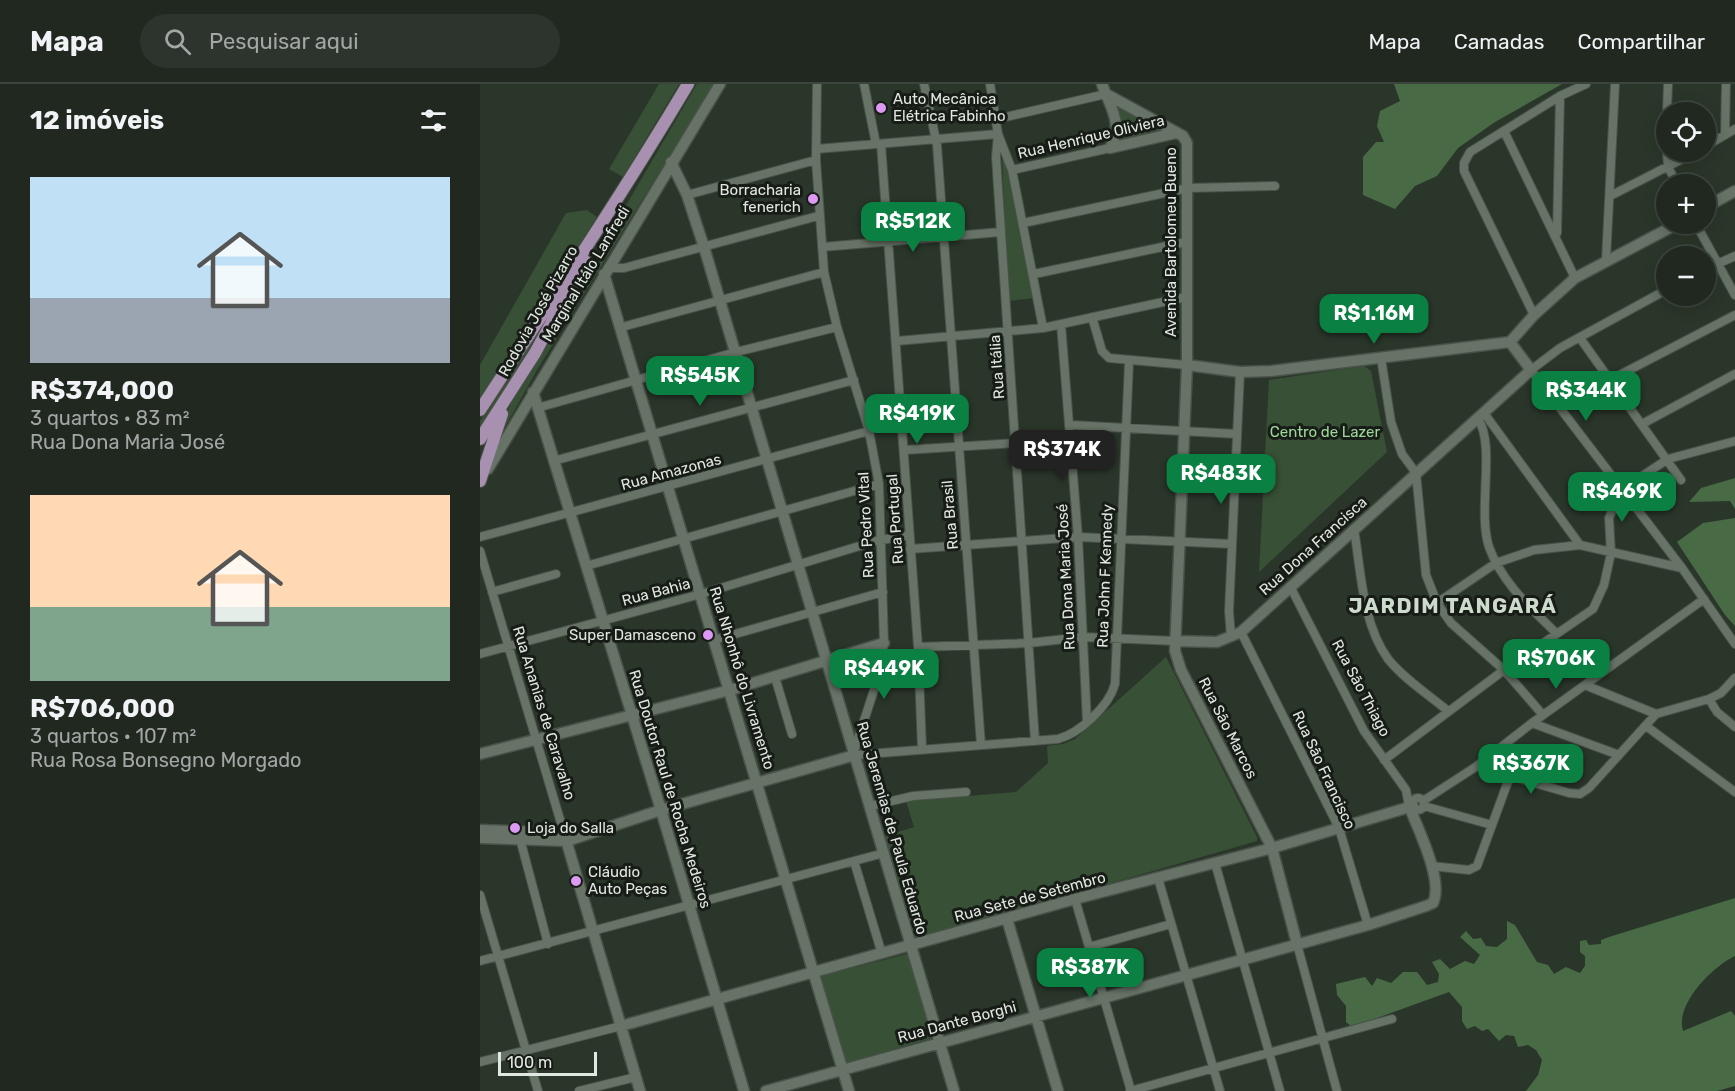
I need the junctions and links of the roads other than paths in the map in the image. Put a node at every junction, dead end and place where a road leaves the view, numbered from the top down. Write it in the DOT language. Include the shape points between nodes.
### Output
graph roads {
  1 [pos="688,84"];
  2 [pos="720,84"];
  3 [pos="817,84"];
  4 [pos="864,84"];
  5 [pos="924,84"];
  6 [pos="990,84"];
  7 [pos="1586,84"];
  8 [pos="1615,84"];
  9 [pos="1668,84"];
  10 [pos="1726,84"];
  11 [pos="1104,89"];
  12 [pos="1560,96"];
  13 [pos="1667,102"];
  14 [pos="997,119"];
  15 [pos="1735,129"];
  16 [pos="1504,131"];
  17 [pos="1176,133"];
  18 [pos="998,134"];
  19 [pos="1725,134"];
  20 [pos="937,140"];
  21 [pos="1716,140"];
  22 [pos="879,144"];
  23 [pos="1110,148"];
  24 [pos="816,149"];
  25 [pos="816,160"];
  26 [pos="671,162"];
  27 [pos="1668,162"];
  28 [pos="1677,162"];
  29 [pos="1668,167"];
  30 [pos="1012,170"];
  31 [pos="1672,174"];
  32 [pos="1275,186"];
  33 [pos="1188,188"];
  34 [pos="1735,191"];
  35 [pos="687,195"];
  36 [pos="1610,196"];
  37 [pos="1716,201"];
  38 [pos="818,216"];
  39 [pos="1023,222"];
  40 [pos="602,227"];
  41 [pos="1001,232"];
  42 [pos="1556,234"];
  43 [pos="1657,234"];
  44 [pos="1701,234"];
  45 [pos="945,237"];
  46 [pos="889,242"];
  47 [pos="1186,242"];
  48 [pos="822,246"];
  49 [pos="704,247"];
  50 [pos="1735,256"];
  51 [pos="1606,260"];
  52 [pos="1717,264"];
  53 [pos="606,271"];
  54 [pos="824,272"];
  55 [pos="1034,274"];
  56 [pos="1575,278"];
  57 [pos="1735,295"];
  58 [pos="1656,296"];
  59 [pos="1186,297"];
  60 [pos="720,300"];
  61 [pos="1534,315"];
  62 [pos="1735,315"];
  63 [pos="1092,317"];
  64 [pos="1061,324"];
  65 [pos="622,327"];
  66 [pos="837,327"];
  67 [pos="1043,328"];
  68 [pos="1008,332"];
  69 [pos="951,336"];
  70 [pos="1580,338"];
  71 [pos="897,341"];
  72 [pos="1510,342"];
  73 [pos="736,352"];
  74 [pos="1381,358"];
  75 [pos="1129,362"];
  76 [pos="1187,365"];
  77 [pos="1531,370"];
  78 [pos="1240,372"];
  79 [pos="1735,374"];
  80 [pos="637,380"];
  81 [pos="854,380"];
  82 [pos="1610,380"];
  83 [pos="533,392"];
  84 [pos="508,394"];
  85 [pos="752,406"];
  86 [pos="537,408"];
  87 [pos="480,410"];
  88 [pos="1481,416"];
  89 [pos="1642,424"];
  90 [pos="1071,425"];
  91 [pos="1125,427"];
  92 [pos="1184,429"];
  93 [pos="869,431"];
  94 [pos="652,432"];
  95 [pos="1237,434"];
  96 [pos="480,439"];
  97 [pos="1735,441"];
  98 [pos="1016,443"];
  99 [pos="958,448"];
  100 [pos="904,450"];
  101 [pos="767,459"];
  102 [pos="1668,459"];
  103 [pos="553,461"];
  104 [pos="1416,473"];
  105 [pos="1681,480"];
  106 [pos="480,482"];
  107 [pos="879,484"];
  108 [pos="668,487"];
  109 [pos="1621,490"];
  110 [pos="783,512"];
  111 [pos="570,513"];
  112 [pos="1354,529"];
  113 [pos="909,535"];
  114 [pos="480,537"];
  115 [pos="1078,537"];
  116 [pos="1121,538"];
  117 [pos="684,539"];
  118 [pos="881,540"];
  119 [pos="1022,542"];
  120 [pos="1180,542"];
  121 [pos="1232,544"];
  122 [pos="1580,545"];
  123 [pos="966,547"];
  124 [pos="910,549"];
  125 [pos="480,551"];
  126 [pos="1611,553"];
  127 [pos="798,563"];
  128 [pos="1496,563"];
  129 [pos="586,566"];
  130 [pos="1682,568"];
  131 [pos="556,574"];
  132 [pos="489,582"];
  133 [pos="480,585"];
  134 [pos="1290,586"];
  135 [pos="492,592"];
  136 [pos="883,592"];
  137 [pos="701,594"];
  138 [pos="1704,598"];
  139 [pos="1437,603"];
  140 [pos="813,614"];
  141 [pos="603,620"];
  142 [pos="1557,634"];
  143 [pos="1236,635"];
  144 [pos="1083,637"];
  145 [pos="1116,638"];
  146 [pos="714,640"];
  147 [pos="1176,641"];
  148 [pos="1029,642"];
  149 [pos="884,643"];
  150 [pos="1735,644"];
  151 [pos="972,645"];
  152 [pos="508,646"];
  153 [pos="918,647"];
  154 [pos="480,654"];
  155 [pos="827,660"];
  156 [pos="1504,670"];
  157 [pos="775,677"];
  158 [pos="1735,678"];
  159 [pos="1585,685"];
  160 [pos="730,690"];
  161 [pos="1709,699"];
  162 [pos="1448,711"];
  163 [pos="1656,714"];
  164 [pos="632,715"];
  165 [pos="1543,715"];
  166 [pos="1086,722"];
  167 [pos="1532,723"];
  168 [pos="1646,726"];
  169 [pos="1735,727"];
  170 [pos="792,734"];
  171 [pos="536,739"];
  172 [pos="1035,741"];
  173 [pos="981,745"];
  174 [pos="922,749"];
  175 [pos="854,753"];
  176 [pos="480,754"];
  177 [pos="1619,755"];
  178 [pos="1384,760"];
  179 [pos="1477,766"];
  180 [pos="1510,776"];
  181 [pos="758,783"];
  182 [pos="966,792"];
  183 [pos="1735,792"];
  184 [pos="1417,805"];
  185 [pos="870,806"];
  186 [pos="661,810"];
  187 [pos="1492,825"];
  188 [pos="1339,828"];
  189 [pos="480,830"];
  190 [pos="519,836"];
  191 [pos="565,837"];
  192 [pos="480,838"];
  193 [pos="1272,848"];
  194 [pos="884,853"];
  195 [pos="854,861"];
  196 [pos="1215,863"];
  197 [pos="1431,866"];
  198 [pos="1158,878"];
  199 [pos="786,880"];
  200 [pos="480,894"];
  201 [pos="1075,899"];
  202 [pos="1432,903"];
  203 [pos="690,906"];
  204 [pos="1007,919"];
  205 [pos="1171,924"];
  206 [pos="1368,925"];
  207 [pos="593,931"];
  208 [pos="548,944"];
  209 [pos="1297,944"];
  210 [pos="911,945"];
  211 [pos="1089,947"];
  212 [pos="882,954"];
  213 [pos="499,957"];
  214 [pos="1241,958"];
  215 [pos="480,961"];
  216 [pos="814,974"];
  217 [pos="1187,974"];
  218 [pos="1103,996"];
  219 [pos="717,1000"];
  220 [pos="1035,1016"];
  221 [pos="1392,1019"];
  222 [pos="621,1026"];
  223 [pos="1322,1040"];
  224 [pos="940,1042"];
  225 [pos="525,1050"];
  226 [pos="1269,1054"];
  227 [pos="480,1062"];
  228 [pos="1214,1069"];
  229 [pos="842,1070"];
  230 [pos="636,1077"];
  231 [pos="538,1091"];
  232 [pos="579,1091"];
  233 [pos="640,1091"];
  234 [pos="744,1091"];
  235 [pos="766,1091"];
  236 [pos="849,1091"];
  237 [pos="954,1091"];
  238 [pos="1058,1091"];
  239 [pos="1131,1091"];
  240 [pos="1220,1091"];
  241 [pos="1280,1091"];
  242 [pos="1337,1091"];
  1 -- 40 [label="main road, Rodovia José Pizarro"];
  2 -- 26 [label="street, Marginal Itálo Lanfredi"];
  3 -- 24 [label="street, Rua Pedro Vital"];
  4 -- 22 [label="street, Rua Portugal"];
  5 -- 20 [label="street, Rua Brasil"];
  6 -- 14 [label="street"];
  7 -- 12 [label="street"];
  8 -- 36 [label="street"];
  9 -- 13 [label="street"];
  10 -- 19 [label="street"];
  11 -- 14 [label="street"];
  11 -- 17 [label="street, Avenida Bartolomeu Bueno"];
  11 -- 23 [label="street" via="1117,123"];
  12 -- 16 [label="street"];
  12 -- 42 [label="street"];
  14 -- 18 [label="street"];
  15 -- 19 [label="street"];
  16 -- 42 [label="street"];
  16 -- 61 [label="street" via="1470,152 1464,171"];
  17 -- 23 [label="street, Rua Henrique Oliviera"];
  17 -- 33 [label="street, Avenida Bartolomeu Bueno" via="1187,143"];
  18 -- 20 [label="street"];
  18 -- 30 [label="street"];
  18 -- 41 [label="street, Rua Itália"];
  19 -- 21 [label="street"];
  20 -- 22 [label="street"];
  20 -- 45 [label="street, Rua Brasil"];
  22 -- 24 [label="street"];
  22 -- 46 [label="street, Rua Portugal"];
  23 -- 30 [label="street, Rua Henrique Oliviera"];
  24 -- 25 [label="street, Rua Pedro Vital"];
  25 -- 35 [label="street"];
  25 -- 38 [label="street, Rua Pedro Vital"];
  26 -- 35 [label="street, Rua Jeremias de Paula Eduardo"];
  26 -- 53 [label="street, Marginal Itálo Lanfredi"];
  27 -- 29 [label="street"];
  28 -- 29 [label="street"];
  29 -- 31 [label="street"];
  29 -- 36 [label="street"];
  30 -- 39 [label="street"];
  32 -- 33 [label="street"];
  33 -- 39 [label="street"];
  33 -- 47 [label="street, Avenida Bartolomeu Bueno"];
  34 -- 37 [label="street"];
  35 -- 49 [label="street, Rua Jeremias de Paula Eduardo"];
  36 -- 51 [label="street"];
  38 -- 48 [label="street, Rua Pedro Vital"];
  38 -- 49 [label="street"];
  39 -- 55 [label="street"];
  40 -- 84 [label="main road, Rodovia José Pizarro" via="567,297"];
  40 -- 87 [label="main road, Rodovia José Pizarro" via="557,289"];
  41 -- 45 [label="street"];
  41 -- 68 [label="street, Rua Itália"];
  42 -- 56 [label="street"];
  43 -- 51 [label="street"];
  44 -- 52 [label="street"];
  45 -- 46 [label="street"];
  45 -- 69 [label="street, Rua Brasil"];
  46 -- 48 [label="street"];
  46 -- 71 [label="street, Rua Portugal"];
  47 -- 55 [label="street"];
  47 -- 59 [label="street, Avenida Bartolomeu Bueno"];
  48 -- 54 [label="street, Rua Pedro Vital"];
  49 -- 53 [label="street"];
  49 -- 60 [label="street, Rua Jeremias de Paula Eduardo"];
  50 -- 52 [label="street"];
  51 -- 56 [label="street"];
  52 -- 57 [label="street"];
  53 -- 65 [label="street, Rua Nhonhô do Livramento"];
  53 -- 83 [label="street, Marginal Itálo Lanfredi"];
  54 -- 60 [label="street"];
  54 -- 66 [label="street, Rua Pedro Vital"];
  55 -- 67 [label="street"];
  56 -- 61 [label="street"];
  58 -- 70 [label="street, Rua Dona Francisca"];
  59 -- 63 [label="street"];
  59 -- 76 [label="street, Avenida Bartolomeu Bueno"];
  60 -- 65 [label="street"];
  60 -- 73 [label="street, Rua Jeremias de Paula Eduardo"];
  61 -- 72 [label="street"];
  62 -- 82 [label="street"];
  63 -- 64 [label="street"];
  63 -- 75 [label="street" via="1105,355"];
  64 -- 67 [label="street"];
  64 -- 90 [label="street, Rua Dona Maria José"];
  65 -- 80 [label="street, Rua Nhonhô do Livramento"];
  66 -- 73 [label="street"];
  66 -- 81 [label="street, Rua Pedro Vital"];
  67 -- 68 [label="street"];
  68 -- 69 [label="street"];
  68 -- 98 [label="street, Rua Itália"];
  69 -- 71 [label="street"];
  69 -- 99 [label="street, Rua Brasil"];
  70 -- 77 [label="street, Rua Dona Francisca"];
  70 -- 82 [label="street"];
  71 -- 100 [label="street, Rua Portugal"];
  72 -- 74 [label="street"];
  72 -- 77 [label="street"];
  73 -- 80 [label="street"];
  73 -- 85 [label="street, Rua Jeremias de Paula Eduardo"];
  74 -- 78 [label="street"];
  74 -- 104 [label="street" via="1396,440"];
  75 -- 76 [label="street"];
  75 -- 91 [label="street, Rua John F Kennedy"];
  76 -- 78 [label="street"];
  76 -- 92 [label="street, Rua São Marcos"];
  77 -- 88 [label="street, Rua Dona Francisca"];
  77 -- 109 [label="street"];
  78 -- 95 [label="street"];
  79 -- 89 [label="street"];
  80 -- 86 [label="street"];
  80 -- 94 [label="street, Rua Nhonhô do Livramento"];
  81 -- 85 [label="street"];
  81 -- 93 [label="street, Rua Pedro Vital"];
  82 -- 89 [label="street"];
  83 -- 86 [label="street, Rua Doutor Raul de Rocha Medeiros"];
  83 -- 106 [label="street, Marginal Itálo Lanfredi"];
  84 -- 96 [label="main road, Rodovia José Pizarro"];
  84 -- 106 [label="main road"];
  85 -- 94 [label="street"];
  85 -- 101 [label="street, Rua Jeremias de Paula Eduardo"];
  86 -- 103 [label="street, Rua Doutor Raul de Rocha Medeiros"];
  88 -- 104 [label="street, Rua Dona Francisca"];
  88 -- 122 [label="street"];
  88 -- 128 [label="street" via="1485,433 1486,530"];
  89 -- 102 [label="street"];
  90 -- 91 [label="street"];
  90 -- 115 [label="street, Rua Dona Maria José"];
  91 -- 92 [label="street"];
  91 -- 116 [label="street, Rua John F Kennedy"];
  92 -- 95 [label="street"];
  92 -- 120 [label="street, Rua São Marcos"];
  93 -- 101 [label="street, Rua Amazonas"];
  93 -- 107 [label="street, Rua Pedro Vital"];
  94 -- 103 [label="street"];
  94 -- 108 [label="street, Rua Nhonhô do Livramento"];
  95 -- 121 [label="street"];
  97 -- 102 [label="street"];
  98 -- 99 [label="street"];
  98 -- 119 [label="street, Rua Itália"];
  99 -- 100 [label="street"];
  99 -- 123 [label="street, Rua Brasil"];
  100 -- 113 [label="street, Rua Portugal"];
  101 -- 108 [label="street, Rua Amazonas"];
  101 -- 110 [label="street, Rua Jeremias de Paula Eduardo"];
  102 -- 105 [label="street"];
  102 -- 109 [label="street"];
  103 -- 111 [label="street, Rua Doutor Raul de Rocha Medeiros"];
  104 -- 112 [label="street, Rua Dona Francisca"];
  104 -- 139 [label="street" via="1426,575"];
  107 -- 110 [label="street"];
  107 -- 118 [label="street, Rua Pedro Vital"];
  108 -- 111 [label="street, Rua Amazonas"];
  108 -- 117 [label="street, Rua Nhonhô do Livramento"];
  109 -- 126 [label="street" via="1610,518"];
  109 -- 130 [label="street"];
  110 -- 117 [label="street"];
  110 -- 127 [label="street, Rua Jeremias de Paula Eduardo"];
  111 -- 114 [label="street, Rua Amazonas"];
  111 -- 129 [label="street, Rua Doutor Raul de Rocha Medeiros"];
  112 -- 134 [label="street, Rua Dona Francisca"];
  112 -- 162 [label="street" via="1374,634 1389,660"];
  113 -- 118 [label="street, Rua Bahia"];
  113 -- 124 [label="street, Rua Portugal"];
  115 -- 116 [label="street"];
  115 -- 119 [label="street"];
  115 -- 144 [label="street, Rua Dona Maria José"];
  116 -- 120 [label="street"];
  116 -- 145 [label="street, Rua John F Kennedy"];
  117 -- 129 [label="street"];
  117 -- 137 [label="street, Rua Nhonhô do Livramento"];
  118 -- 127 [label="street, Rua Bahia"];
  118 -- 136 [label="street, Rua Pedro Vital"];
  119 -- 123 [label="street"];
  119 -- 148 [label="street, Rua Itália"];
  120 -- 121 [label="street"];
  120 -- 147 [label="street, Rua São Marcos"];
  121 -- 143 [label="street" via="1229,611"];
  122 -- 126 [label="street"];
  122 -- 128 [label="street" via="1534,550"];
  123 -- 124 [label="street"];
  123 -- 151 [label="street, Rua Brasil"];
  124 -- 153 [label="street, Rua Portugal"];
  125 -- 132 [label="street, Rua Ananias de Caravalho"];
  126 -- 130 [label="street"];
  126 -- 142 [label="street" via="1604,585 1593,609"];
  127 -- 137 [label="street, Rua Bahia"];
  127 -- 140 [label="street, Rua Jeremias de Paula Eduardo"];
  128 -- 139 [label="street"];
  128 -- 142 [label="street" via="1513,589"];
  129 -- 141 [label="street, Rua Doutor Raul de Rocha Medeiros"];
  130 -- 138 [label="street"];
  131 -- 135 [label="street"];
  132 -- 133 [label="street"];
  132 -- 135 [label="street, Rua Ananias de Caravalho"];
  134 -- 143 [label="street, Rua Dona Francisca"];
  134 -- 178 [label="street, Rua São Thiago"];
  135 -- 152 [label="street, Rua Ananias de Caravalho"];
  136 -- 140 [label="street"];
  136 -- 149 [label="street, Rua Pedro Vital"];
  137 -- 141 [label="street, Rua Bahia"];
  137 -- 146 [label="street, Rua Nhonhô do Livramento"];
  138 -- 150 [label="street"];
  138 -- 159 [label="street"];
  139 -- 156 [label="street" via="1451,623"];
  140 -- 146 [label="street"];
  140 -- 155 [label="street, Rua Jeremias de Paula Eduardo"];
  141 -- 152 [label="street, Rua Bahia"];
  141 -- 164 [label="street, Rua Doutor Raul de Rocha Medeiros"];
  142 -- 156 [label="street"];
  143 -- 147 [label="street" via="1216,642"];
  143 -- 188 [label="street, Rua São Francisco"];
  144 -- 145 [label="street"];
  144 -- 148 [label="street"];
  144 -- 166 [label="street, Rua Dona Maria José"];
  145 -- 147 [label="street"];
  145 -- 166 [label="street, Rua John F Kennedy" via="1115,684"];
  146 -- 160 [label="street, Rua Nhonhô do Livramento"];
  147 -- 193 [label="street, Rua São Marcos" via="1177,661"];
  148 -- 151 [label="street"];
  148 -- 172 [label="street, Rua Itália"];
  149 -- 155 [label="street"];
  149 -- 175 [label="street, Rua Pedro Vital" via="878,678"];
  151 -- 153 [label="street"];
  151 -- 173 [label="street, Rua Brasil"];
  152 -- 154 [label="street, Rua Bahia"];
  152 -- 171 [label="street, Rua Ananias de Caravalho"];
  153 -- 174 [label="street, Rua Portugal"];
  155 -- 157 [label="street"];
  155 -- 175 [label="street, Rua Jeremias de Paula Eduardo"];
  156 -- 162 [label="street"];
  156 -- 165 [label="street"];
  157 -- 160 [label="street"];
  157 -- 170 [label="street"];
  158 -- 161 [label="street"];
  159 -- 163 [label="street"];
  159 -- 165 [label="street"];
  160 -- 164 [label="street"];
  160 -- 181 [label="street, Rua Nhonhô do Livramento"];
  161 -- 163 [label="street"];
  161 -- 169 [label="street"];
  162 -- 178 [label="street"];
  163 -- 168 [label="street"];
  164 -- 171 [label="street"];
  164 -- 186 [label="street, Rua Doutor Raul de Rocha Medeiros"];
  165 -- 167 [label="street"];
  166 -- 172 [label="street" via="1066,736"];
  167 -- 177 [label="street"];
  167 -- 179 [label="street"];
  168 -- 177 [label="street"];
  168 -- 183 [label="street"];
  171 -- 176 [label="street"];
  171 -- 191 [label="street, Rua Ananias de Caravalho"];
  172 -- 173 [label="street"];
  173 -- 174 [label="street"];
  174 -- 175 [label="street"];
  175 -- 181 [label="street"];
  175 -- 185 [label="street, Rua Jeremias de Paula Eduardo"];
  177 -- 180 [label="street" via="1584,792 1569,793"];
  178 -- 184 [label="street, Rua São Thiago"];
  179 -- 180 [label="street"];
  179 -- 184 [label="street"];
  180 -- 187 [label="street"];
  181 -- 186 [label="street"];
  181 -- 199 [label="street, Rua Nhonhô do Livramento"];
  182 -- 185 [label="street" via="913,796"];
  184 -- 187 [label="street"];
  184 -- 188 [label="street, Rua Sete de Setembro"];
  184 -- 197 [label="street, Rua São Thiago"];
  185 -- 194 [label="street, Rua Jeremias de Paula Eduardo"];
  186 -- 191 [label="street"];
  186 -- 203 [label="street, Rua Doutor Raul de Rocha Medeiros"];
  187 -- 197 [label="street" via="1480,861 1472,869"];
  188 -- 193 [label="street, Rua Sete de Setembro"];
  188 -- 206 [label="street, Rua São Francisco"];
  189 -- 190 [label="street"];
  190 -- 191 [label="street"];
  190 -- 192 [label="street"];
  190 -- 208 [label="street"];
  191 -- 207 [label="street, Rua Ananias de Caravalho"];
  193 -- 196 [label="street, Rua Sete de Setembro"];
  193 -- 209 [label="street, Rua São Marcos"];
  194 -- 195 [label="street"];
  194 -- 210 [label="street, Rua Jeremias de Paula Eduardo"];
  195 -- 199 [label="street"];
  195 -- 212 [label="street"];
  196 -- 198 [label="street, Rua Sete de Setembro"];
  196 -- 214 [label="street"];
  197 -- 202 [label="street, Rua São Thiago" via="1436,888"];
  198 -- 201 [label="street, Rua Sete de Setembro"];
  198 -- 205 [label="street"];
  199 -- 203 [label="street"];
  199 -- 216 [label="street, Rua Nhonhô do Livramento"];
  200 -- 213 [label="street"];
  201 -- 204 [label="street, Rua Sete de Setembro"];
  201 -- 211 [label="street"];
  202 -- 206 [label="street, Rua Dante Borghi"];
  203 -- 207 [label="street"];
  203 -- 219 [label="street, Rua Doutor Raul de Rocha Medeiros"];
  204 -- 210 [label="street, Rua Sete de Setembro"];
  204 -- 220 [label="street"];
  205 -- 211 [label="street"];
  205 -- 217 [label="street"];
  206 -- 209 [label="street, Rua Dante Borghi"];
  207 -- 208 [label="street"];
  207 -- 222 [label="street, Rua Ananias de Caravalho"];
  208 -- 213 [label="street"];
  209 -- 214 [label="street, Rua Dante Borghi"];
  209 -- 223 [label="street, Rua São Marcos"];
  210 -- 212 [label="street, Rua Sete de Setembro"];
  210 -- 224 [label="street, Rua Jeremias de Paula Eduardo"];
  211 -- 218 [label="street"];
  212 -- 216 [label="street, Rua Sete de Setembro"];
  213 -- 215 [label="street"];
  213 -- 225 [label="street"];
  214 -- 217 [label="street, Rua Dante Borghi"];
  214 -- 226 [label="street"];
  216 -- 219 [label="street, Rua Sete de Setembro"];
  216 -- 229 [label="street, Rua Nhonhô do Livramento"];
  217 -- 218 [label="street, Rua Dante Borghi"];
  217 -- 228 [label="street"];
  218 -- 220 [label="street, Rua Dante Borghi"];
  218 -- 239 [label="street"];
  219 -- 222 [label="street, Rua Sete de Setembro"];
  219 -- 234 [label="street, Rua Doutor Raul de Rocha Medeiros"];
  220 -- 224 [label="street, Rua Dante Borghi"];
  220 -- 238 [label="street"];
  221 -- 223 [label="street"];
  222 -- 225 [label="street, Rua Sete de Setembro"];
  222 -- 230 [label="street, Rua Ananias de Caravalho"];
  223 -- 226 [label="street"];
  223 -- 242 [label="street, Rua São Marcos"];
  224 -- 229 [label="street, Rua Dante Borghi"];
  224 -- 237 [label="street, Rua Jeremias de Paula Eduardo"];
  225 -- 227 [label="street, Rua Sete de Setembro"];
  225 -- 231 [label="street"];
  226 -- 228 [label="street"];
  226 -- 241 [label="street"];
  228 -- 239 [label="street"];
  228 -- 240 [label="street"];
  229 -- 235 [label="street, Rua Dante Borghi"];
  229 -- 236 [label="street, Rua Nhonhô do Livramento"];
  230 -- 232 [label="street"];
  230 -- 233 [label="street, Rua Ananias de Caravalho"];
}
